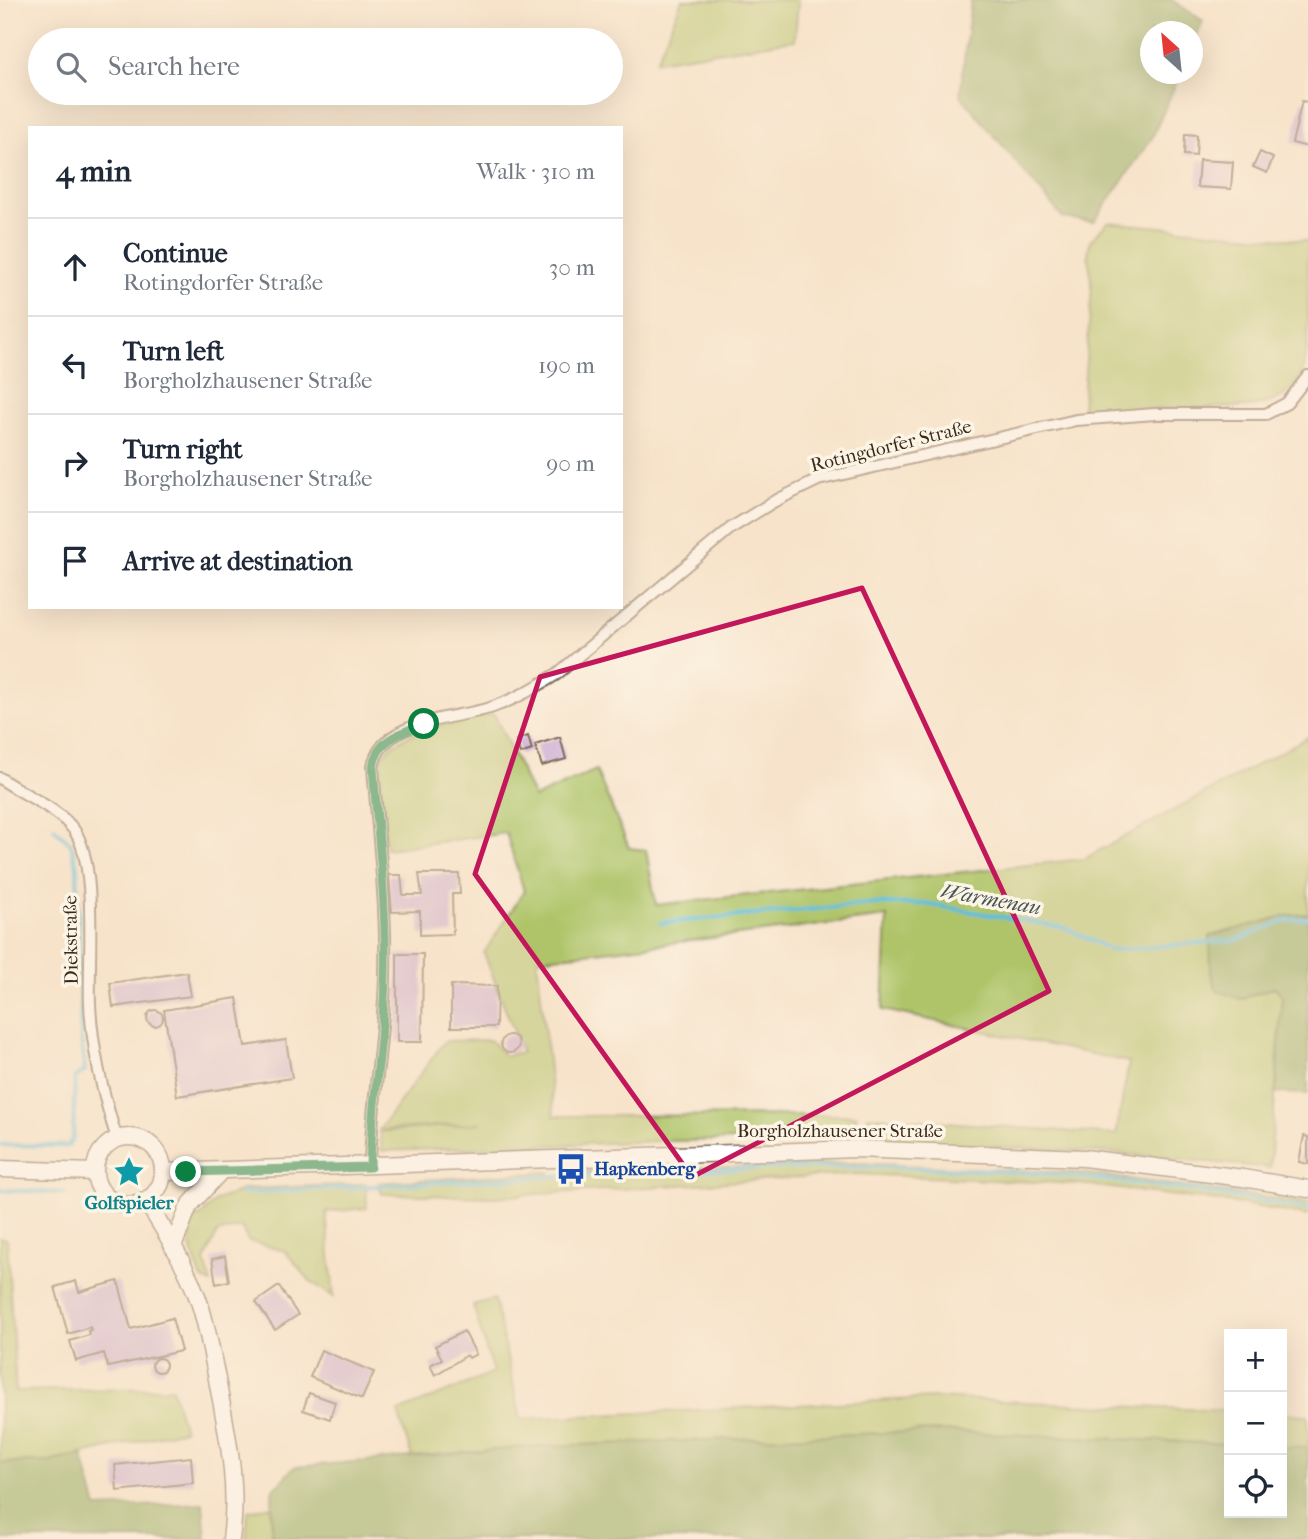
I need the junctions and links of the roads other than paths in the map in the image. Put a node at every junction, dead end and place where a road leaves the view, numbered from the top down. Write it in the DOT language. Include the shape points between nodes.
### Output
graph roads {
  1 [pos="1308,376"];
  2 [pos="0,778"];
  3 [pos="117,1139"];
  4 [pos="370,1167"];
  5 [pos="0,1169"];
  6 [pos="95,1172"];
  7 [pos="163,1172"];
  8 [pos="220,1172"];
  9 [pos="1308,1189"];
  10 [pos="146,1201"];
  11 [pos="173,1247"];
  12 [pos="232,1539"];
  1 -- 4 [label="street, Rotingdorfer Straße" via="1287,403 1266,414 1155,414 1076,420 818,480 731,528 557,674 492,707 399,733 378,750 373,767 385,972"];
  2 -- 3 [label="street, Diekstraße" via="57,815 79,839 87,867 95,1053"];
  3 -- 6 [label="main road" via="101,1152"];
  3 -- 7 [label="main road" via="128,1137 149,1144 157,1152"];
  4 -- 8 [label="main road, Borgholzhausener Straße"];
  4 -- 9 [label="main road, Borgholzhausener Straße" via="856,1149 1084,1158"];
  5 -- 6 [label="main road"];
  6 -- 10 [label="main road" via="99,1189 112,1201 129,1206"];
  7 -- 8 [label="main road, Borgholzhausener Straße"];
  7 -- 10 [label="main road" via="161,1184"];
  8 -- 11 [label="main road" via="189,1206"];
  10 -- 11 [label="main road"];
  11 -- 12 [label="main road" via="205,1320 232,1453 236,1506"];
}
